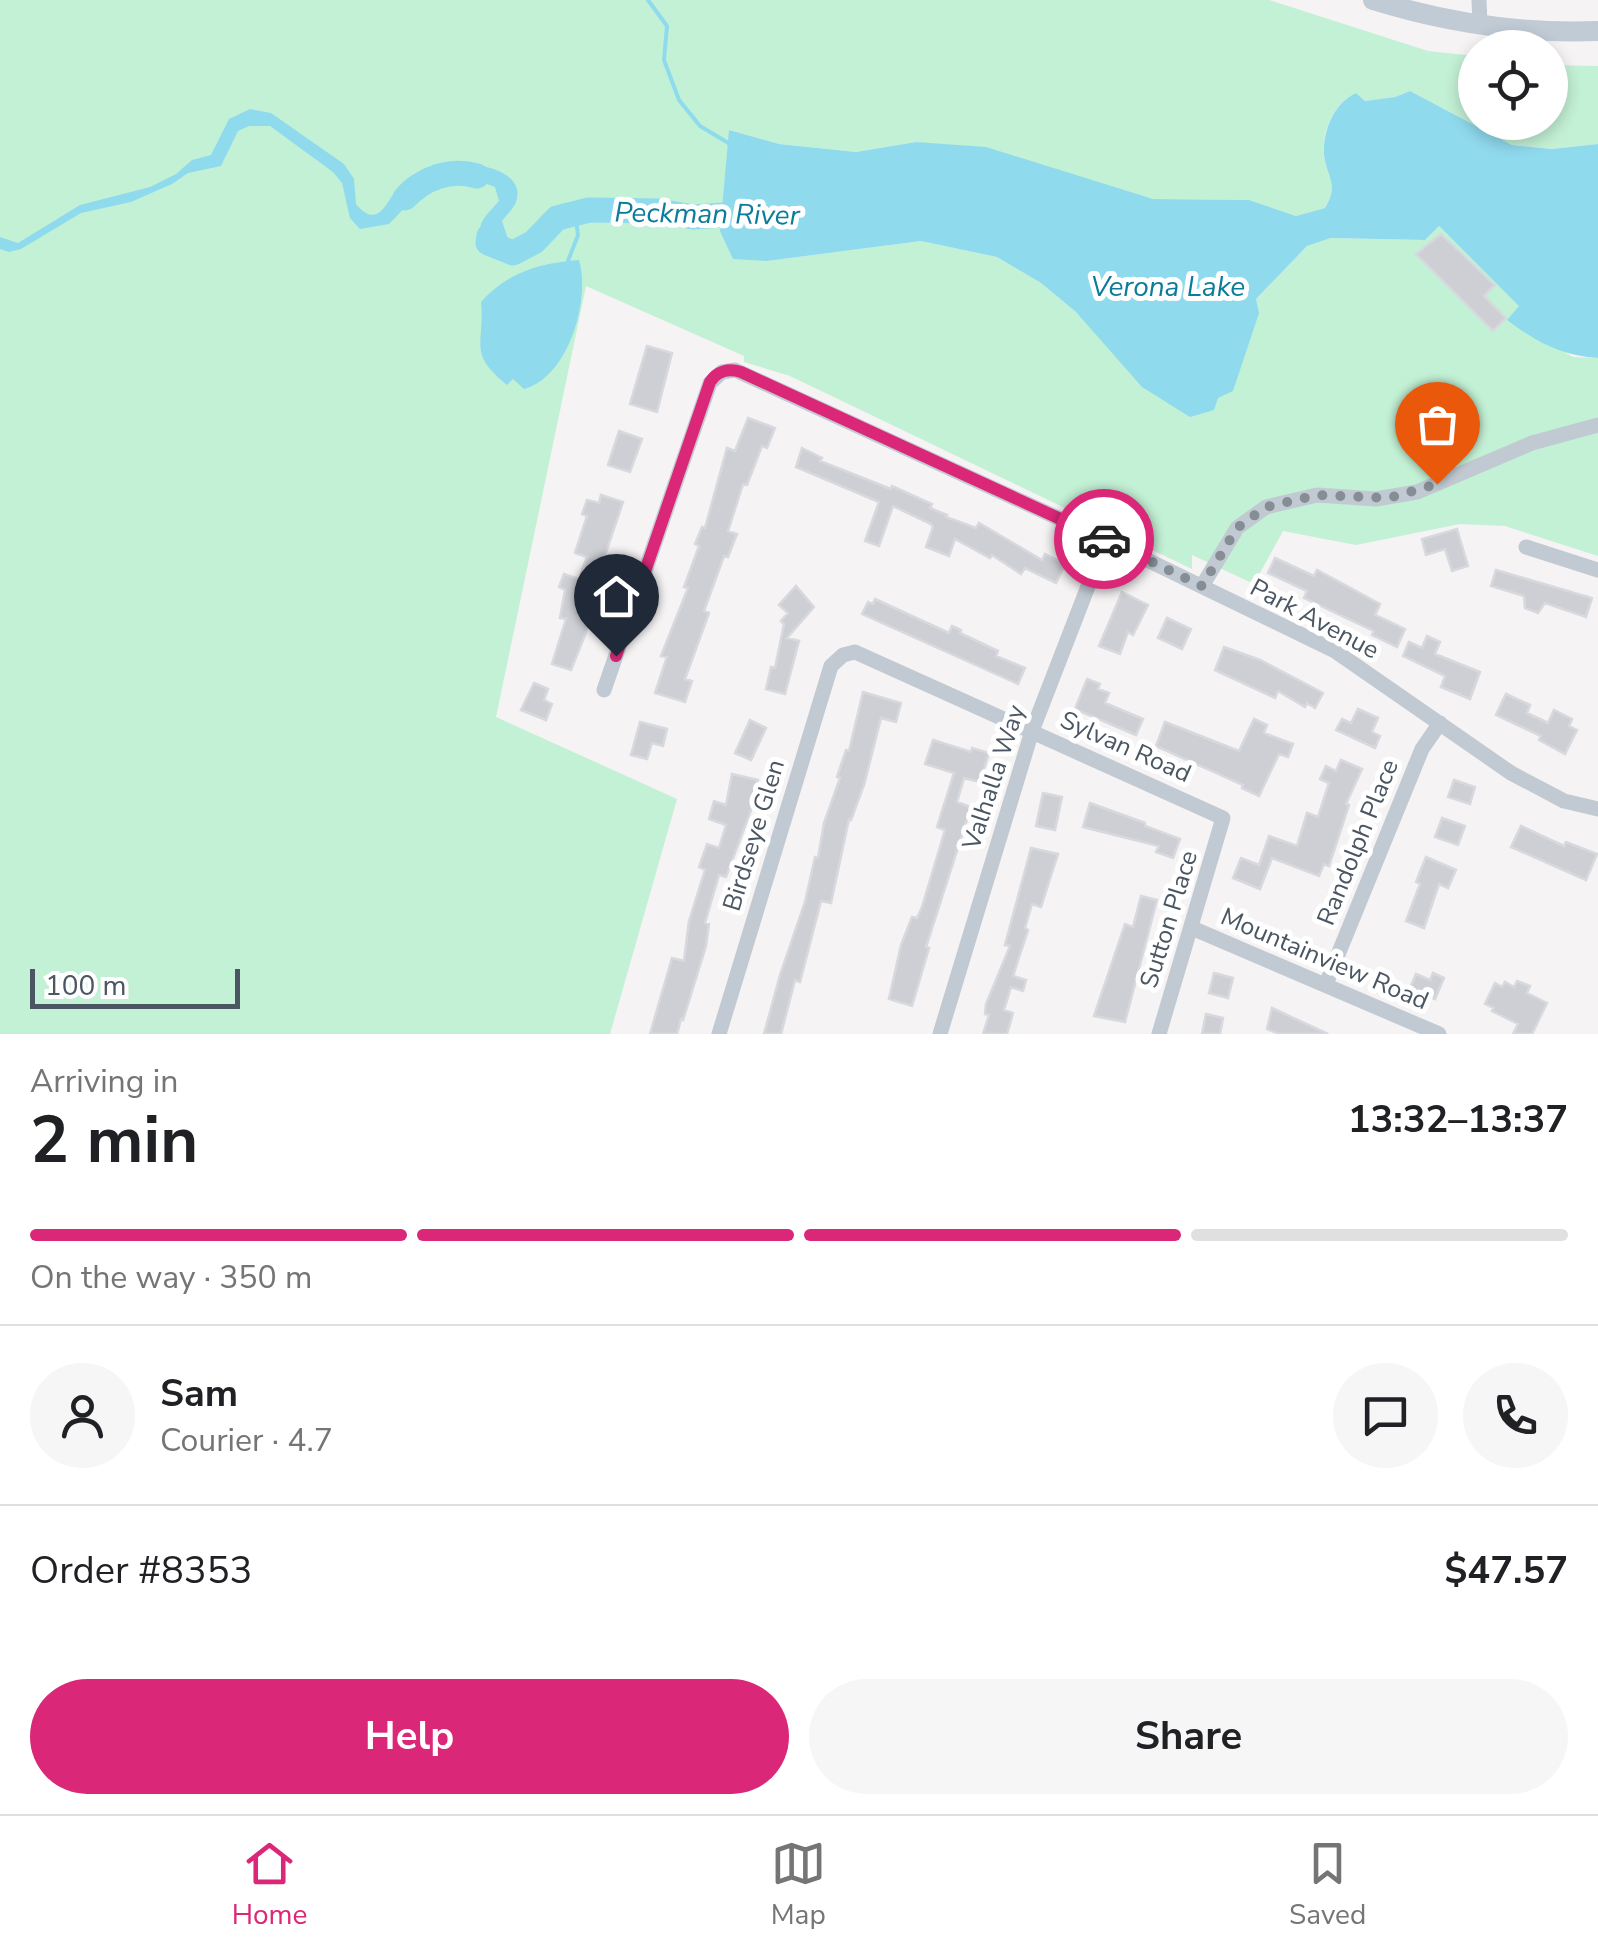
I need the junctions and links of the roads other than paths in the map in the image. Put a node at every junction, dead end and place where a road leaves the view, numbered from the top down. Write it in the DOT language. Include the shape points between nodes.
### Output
graph roads {
  1 [pos="1373,0"];
  2 [pos="1479,0"];
  3 [pos="1480,25"];
  4 [pos="1598,32"];
  5 [pos="1598,424"];
  6 [pos="1106,540"];
  7 [pos="1526,546"];
  8 [pos="1598,570"];
  9 [pos="1202,586"];
  10 [pos="842,655"];
  11 [pos="604,690"];
  12 [pos="1440,723"];
  13 [pos="1032,731"];
  14 [pos="1598,809"];
  15 [pos="1224,818"];
  16 [pos="1192,928"];
  17 [pos="1326,984"];
  18 [pos="719,1034"];
  19 [pos="940,1034"];
  20 [pos="1159,1034"];
  21 [pos="1439,1034"];
  1 -- 3 [label="main road"];
  2 -- 3 [label="street"];
  3 -- 4 [label="main road"];
  5 -- 9 [label="street" via="1532,443 1417,492 1376,499 1317,495 1266,507 1237,528"];
  6 -- 9 [label="street, Park Avenue"];
  6 -- 11 [label="street, Park Avenue" via="741,372 722,372 710,382"];
  6 -- 13 [label="street, Valhalla Way"];
  7 -- 8 [label="street"];
  9 -- 12 [label="street, Park Avenue" via="1335,651"];
  10 -- 13 [label="street, Sylvan Road" via="861,653"];
  10 -- 18 [label="street, Birdseye Glen" via="831,666"];
  12 -- 14 [label="street, Park Avenue" via="1524,780"];
  12 -- 17 [label="street, Randolph Place" via="1422,749"];
  13 -- 15 [label="street, Sylvan Road"];
  13 -- 19 [label="street, Valhalla Way"];
  15 -- 16 [label="street, Sutton Place"];
  16 -- 17 [label="street, Mountainview Road"];
  16 -- 20 [label="street, Sutton Place"];
  17 -- 21 [label="street, Mountainview Road"];
}
